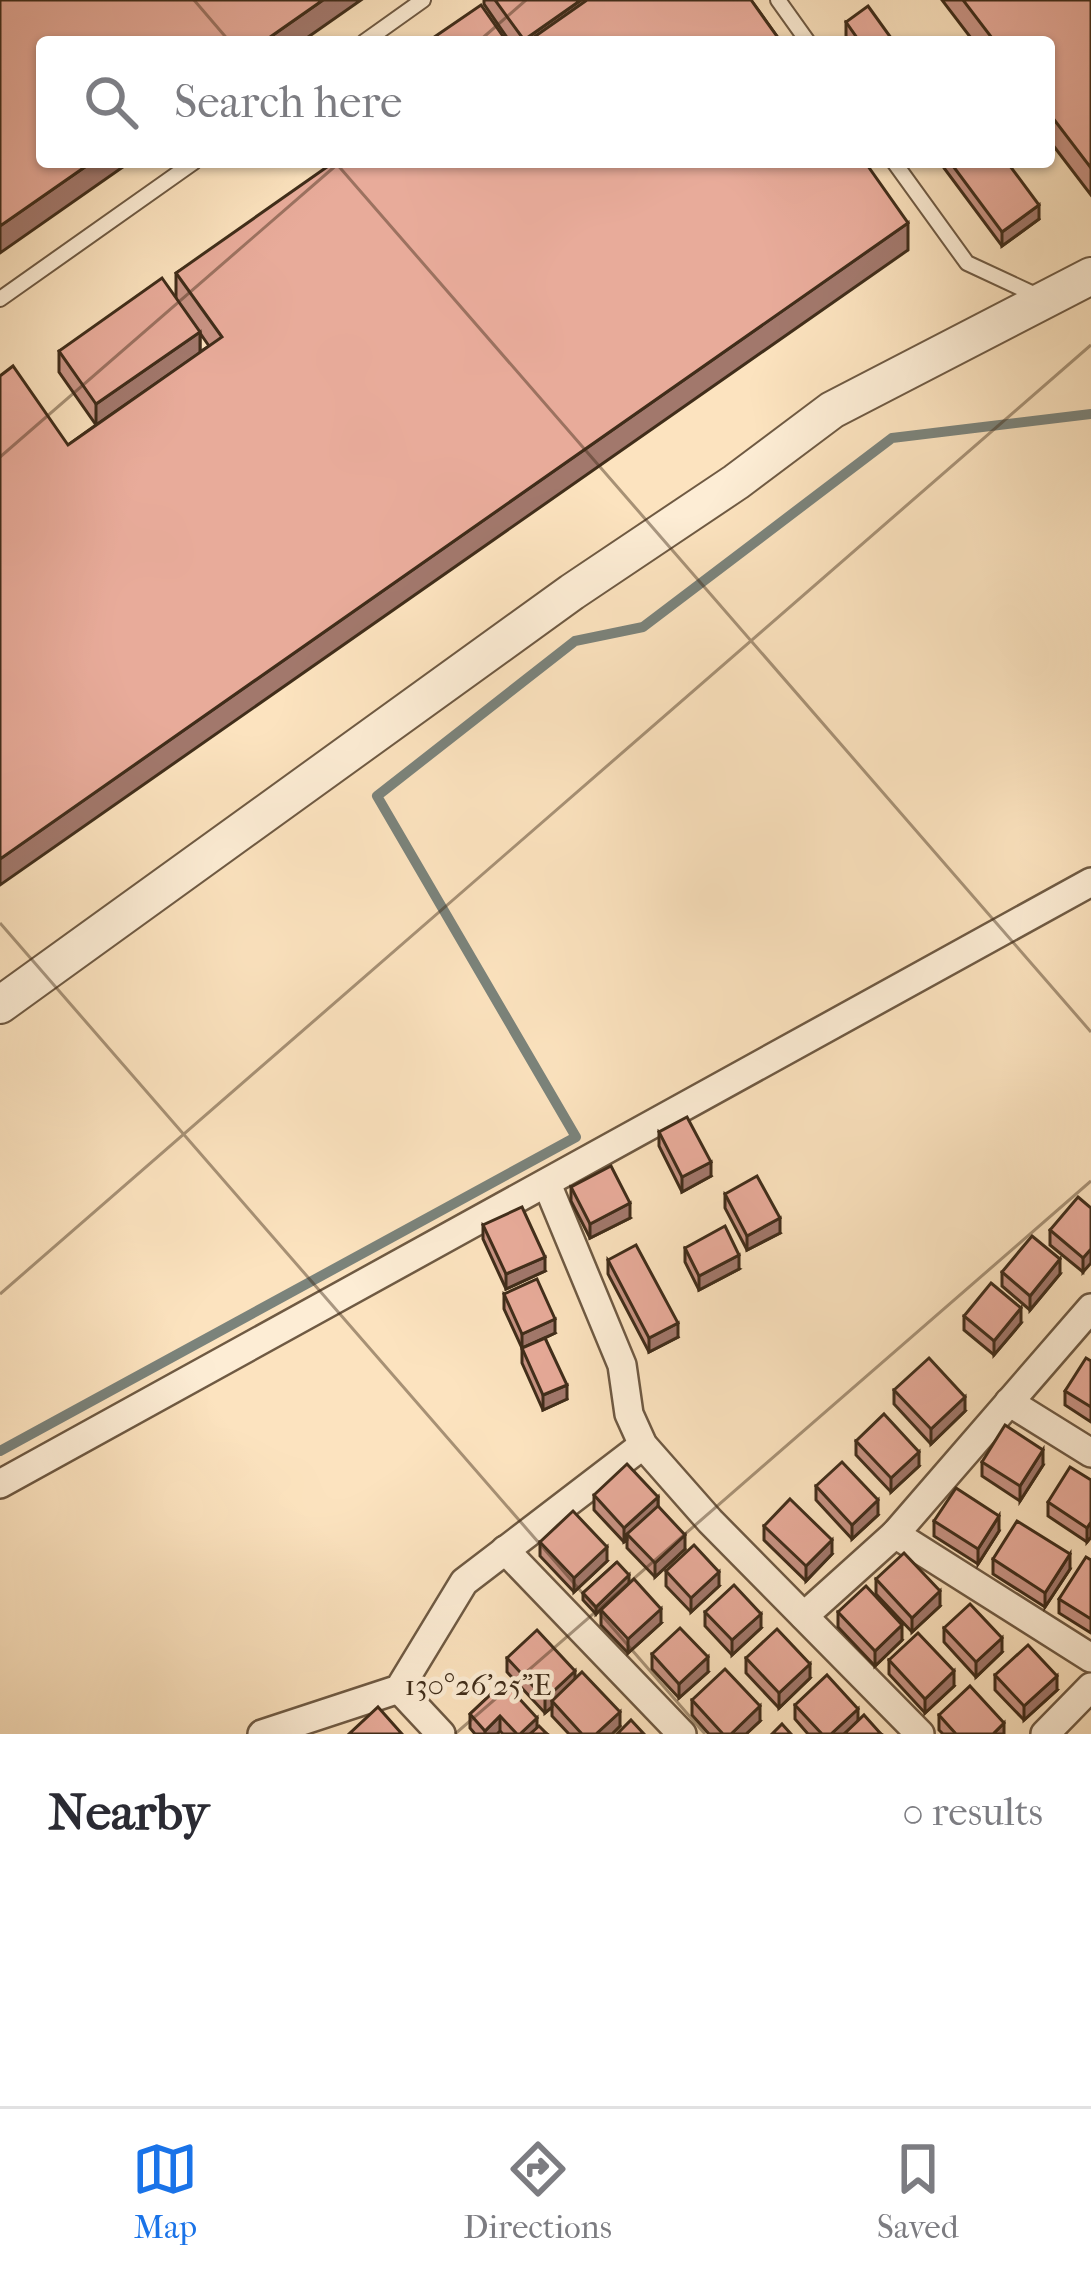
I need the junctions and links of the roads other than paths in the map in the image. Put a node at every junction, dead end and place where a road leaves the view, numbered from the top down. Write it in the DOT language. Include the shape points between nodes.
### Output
graph roads {
  1 [pos="423,0"];
  2 [pos="778,0"];
  3 [pos="372,36"];
  4 [pos="804,36"];
  5 [pos="185,168"];
  6 [pos="898,168"];
  7 [pos="1091,276"];
  8 [pos="0,298"];
  9 [pos="1045,299"];
  10 [pos="1091,882"];
  11 [pos="0,1005"];
  12 [pos="548,1184"];
  13 [pos="1091,1308"];
  14 [pos="1009,1402"];
  15 [pos="643,1445"];
  16 [pos="1091,1453"];
  17 [pos="0,1484"];
  18 [pos="895,1534"];
  19 [pos="506,1550"];
  20 [pos="804,1616"];
  21 [pos="1091,1658"];
  22 [pos="1091,1687"];
  23 [pos="399,1689"];
  24 [pos="262,1734"];
  25 [pos="441,1734"];
  26 [pos="682,1734"];
  27 [pos="920,1734"];
  28 [pos="1045,1734"];
  1 -- 3 [label="lane"];
  2 -- 4 [label="lane"];
  5 -- 8 [label="lane"];
  6 -- 9 [label="lane" via="967,263"];
  7 -- 9 [label="street"];
  9 -- 11 [label="street" via="832,410"];
  10 -- 12 [label="street"];
  12 -- 15 [label="street" via="622,1365"];
  12 -- 17 [label="street"];
  13 -- 14 [label="street"];
  14 -- 16 [label="street"];
  14 -- 18 [label="street"];
  15 -- 19 [label="street"];
  15 -- 20 [label="street"];
  18 -- 20 [label="street"];
  18 -- 21 [label="street"];
  19 -- 23 [label="street" via="464,1582"];
  19 -- 26 [label="street"];
  20 -- 27 [label="street"];
  22 -- 28 [label="street"];
  23 -- 24 [label="street"];
  23 -- 25 [label="street"];
}
